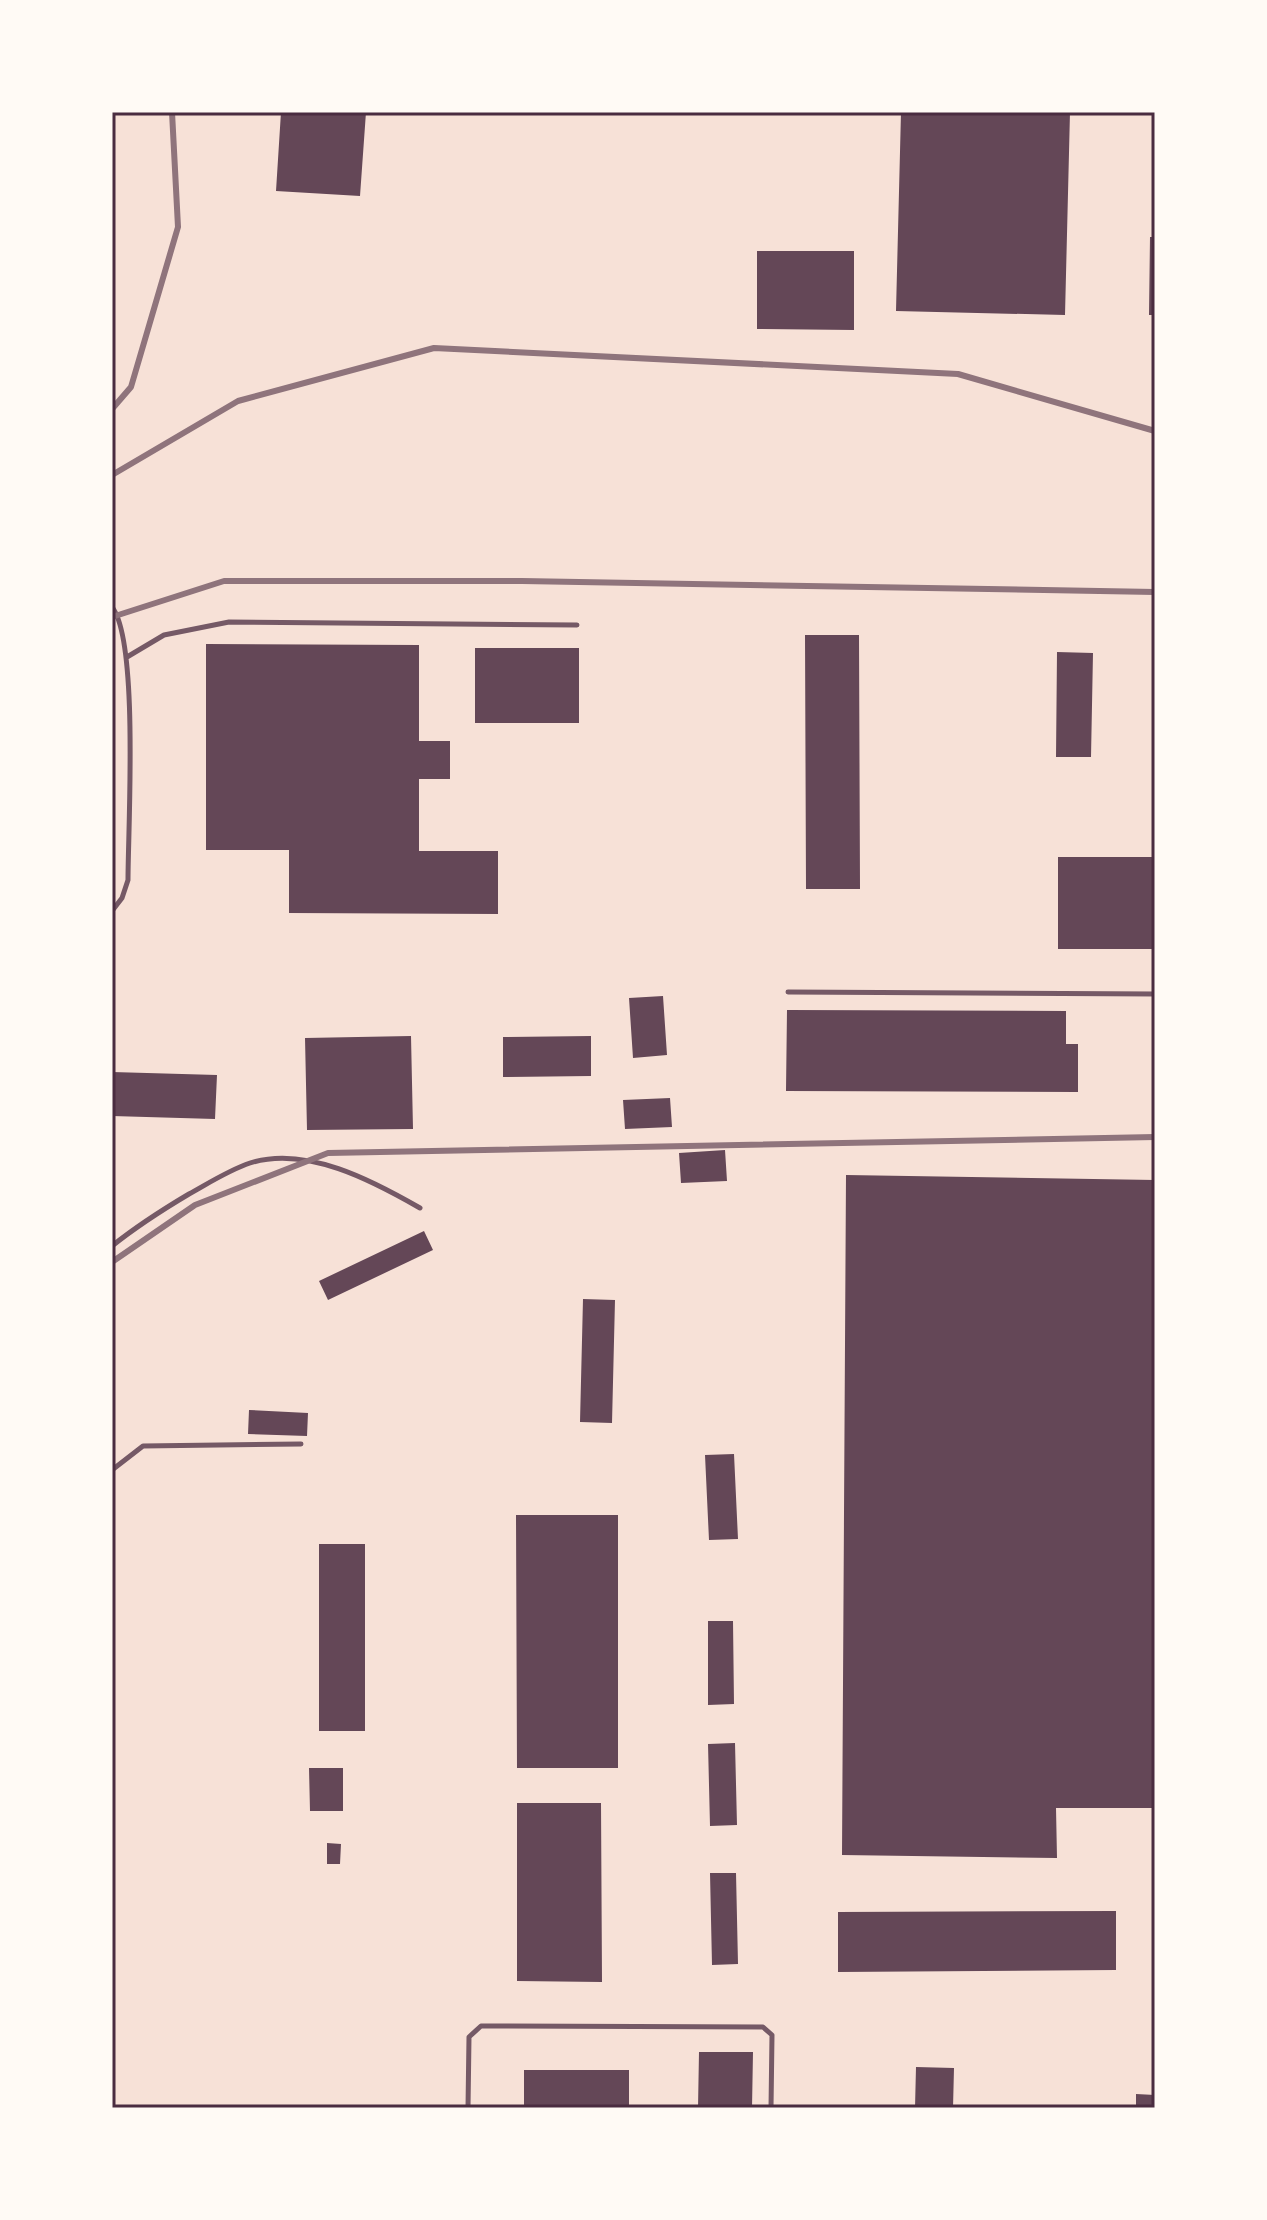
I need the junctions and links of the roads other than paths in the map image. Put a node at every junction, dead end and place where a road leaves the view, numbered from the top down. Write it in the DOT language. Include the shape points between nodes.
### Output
graph roads {
  1 [pos="112,607"];
  2 [pos="577,625"];
  3 [pos="127,657"];
  4 [pos="112,911"];
  5 [pos="788,992"];
  6 [pos="1155,994"];
  7 [pos="420,1208"];
  8 [pos="112,1246"];
  9 [pos="301,1444"];
  10 [pos="112,1470"];
  11 [pos="468,2108"];
  12 [pos="771,2108"];
  1 -- 3 [label="lane"];
  2 -- 3 [label="lane" via="229,622 164,635"];
  3 -- 4 [label="lane" via="128,880"];
  5 -- 6 [label="lane"];
  7 -- 8 [label="lane" via="326,1165 278,1159 251,1163 216,1178"];
  9 -- 10 [label="lane" via="143,1446"];
  11 -- 12 [label="lane" via="469,2037 481,2026 497,2026 763,2027 772,2035"];
}
